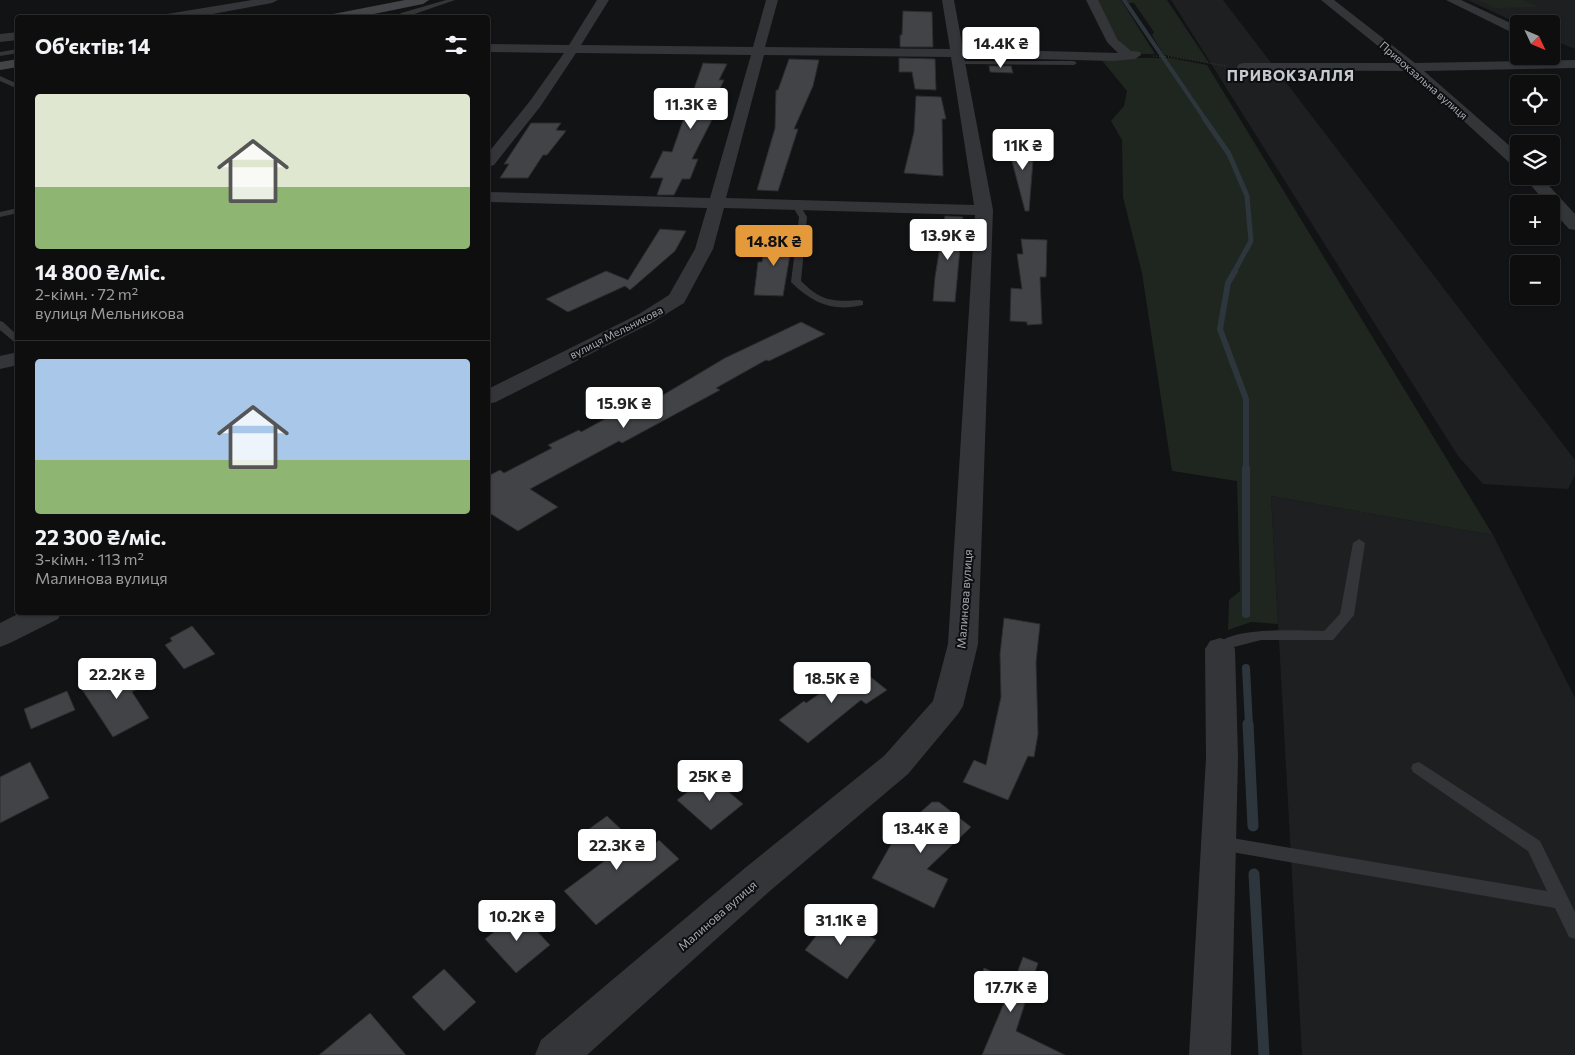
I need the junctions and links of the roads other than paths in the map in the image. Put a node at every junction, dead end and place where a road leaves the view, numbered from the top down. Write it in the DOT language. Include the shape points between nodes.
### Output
graph roads {
  1 [pos="272,0"];
  2 [pos="423,0"];
  3 [pos="452,0"];
  4 [pos="603,0"];
  5 [pos="772,0"];
  6 [pos="948,0"];
  7 [pos="1092,0"];
  8 [pos="1327,0"];
  9 [pos="1452,0"];
  10 [pos="184,15"];
  11 [pos="348,15"];
  12 [pos="404,15"];
  13 [pos="1510,28"];
  14 [pos="15,36"];
  15 [pos="0,38"];
  16 [pos="490,48"];
  17 [pos="573,49"];
  18 [pos="757,51"];
  19 [pos="15,52"];
  20 [pos="1560,53"];
  21 [pos="0,54"];
  22 [pos="959,57"];
  23 [pos="1575,62"];
  24 [pos="1074,63"];
  25 [pos="15,64"];
  26 [pos="0,66"];
  27 [pos="1244,67"];
  28 [pos="1412,67"];
  29 [pos="15,77"];
  30 [pos="0,78"];
  31 [pos="15,85"];
  32 [pos="1510,155"];
  33 [pos="490,160"];
  34 [pos="1539,185"];
  35 [pos="490,196"];
  36 [pos="717,202"];
  37 [pos="795,204"];
  38 [pos="984,210"];
  39 [pos="15,211"];
  40 [pos="0,215"];
  41 [pos="1575,225"];
  42 [pos="860,303"];
  43 [pos="0,324"];
  44 [pos="15,339"];
  45 [pos="15,359"];
  46 [pos="0,363"];
  47 [pos="490,396"];
  48 [pos="1359,543"];
  49 [pos="42,615"];
  50 [pos="0,636"];
  51 [pos="1220,649"];
  52 [pos="1419,768"];
  53 [pos="1218,843"];
  54 [pos="1561,901"];
  55 [pos="1575,931"];
  56 [pos="556,1055"];
  57 [pos="1210,1055"];
  1 -- 10 [label="street"];
  2 -- 11 [label="main road"];
  3 -- 12 [label="lane"];
  4 -- 17 [label="street"];
  5 -- 18 [label="street"];
  6 -- 22 [label="street, Малинова вулиця"];
  7 -- 22 [label="street" via="1113,42 1132,56"];
  8 -- 28 [label="street, Привокзальна вулиця"];
  9 -- 13 [label="street"];
  14 -- 15 [label="street"];
  16 -- 17 [label="street"];
  17 -- 18 [label="street"];
  17 -- 33 [label="street" via="541,96"];
  18 -- 22 [label="street"];
  18 -- 36 [label="street"];
  19 -- 21 [label="lane"];
  20 -- 23 [label="street"];
  22 -- 24 [label="lane"];
  22 -- 38 [label="street, Малинова вулиця"];
  23 -- 28 [label="street"];
  25 -- 26 [label="main road"];
  27 -- 28 [label="street"];
  28 -- 32 [label="street, Привокзальна вулиця"];
  29 -- 30 [label="lane"];
  30 -- 31 [label="lane"];
  34 -- 41 [label="street"];
  35 -- 36 [label="street"];
  36 -- 37 [label="street"];
  36 -- 47 [label="street, вулиця Мельникова" via="704,249 677,299 646,318"];
  37 -- 38 [label="street"];
  37 -- 42 [label="lane" via="803,217 796,282 812,298 834,306"];
  38 -- 56 [label="street, Малинова вулиця" via="963,644 946,706 896,765 758,879"];
  39 -- 40 [label="lane"];
  43 -- 44 [label="lane"];
  45 -- 46 [label="street"];
  48 -- 51 [label="lane" via="1347,615 1328,636 1261,635"];
  49 -- 50 [label="street"];
  51 -- 53 [label="street" via="1222,758"];
  52 -- 54 [label="lane" via="1534,846"];
  53 -- 54 [label="lane"];
  53 -- 57 [label="street"];
  54 -- 55 [label="lane"];
}
